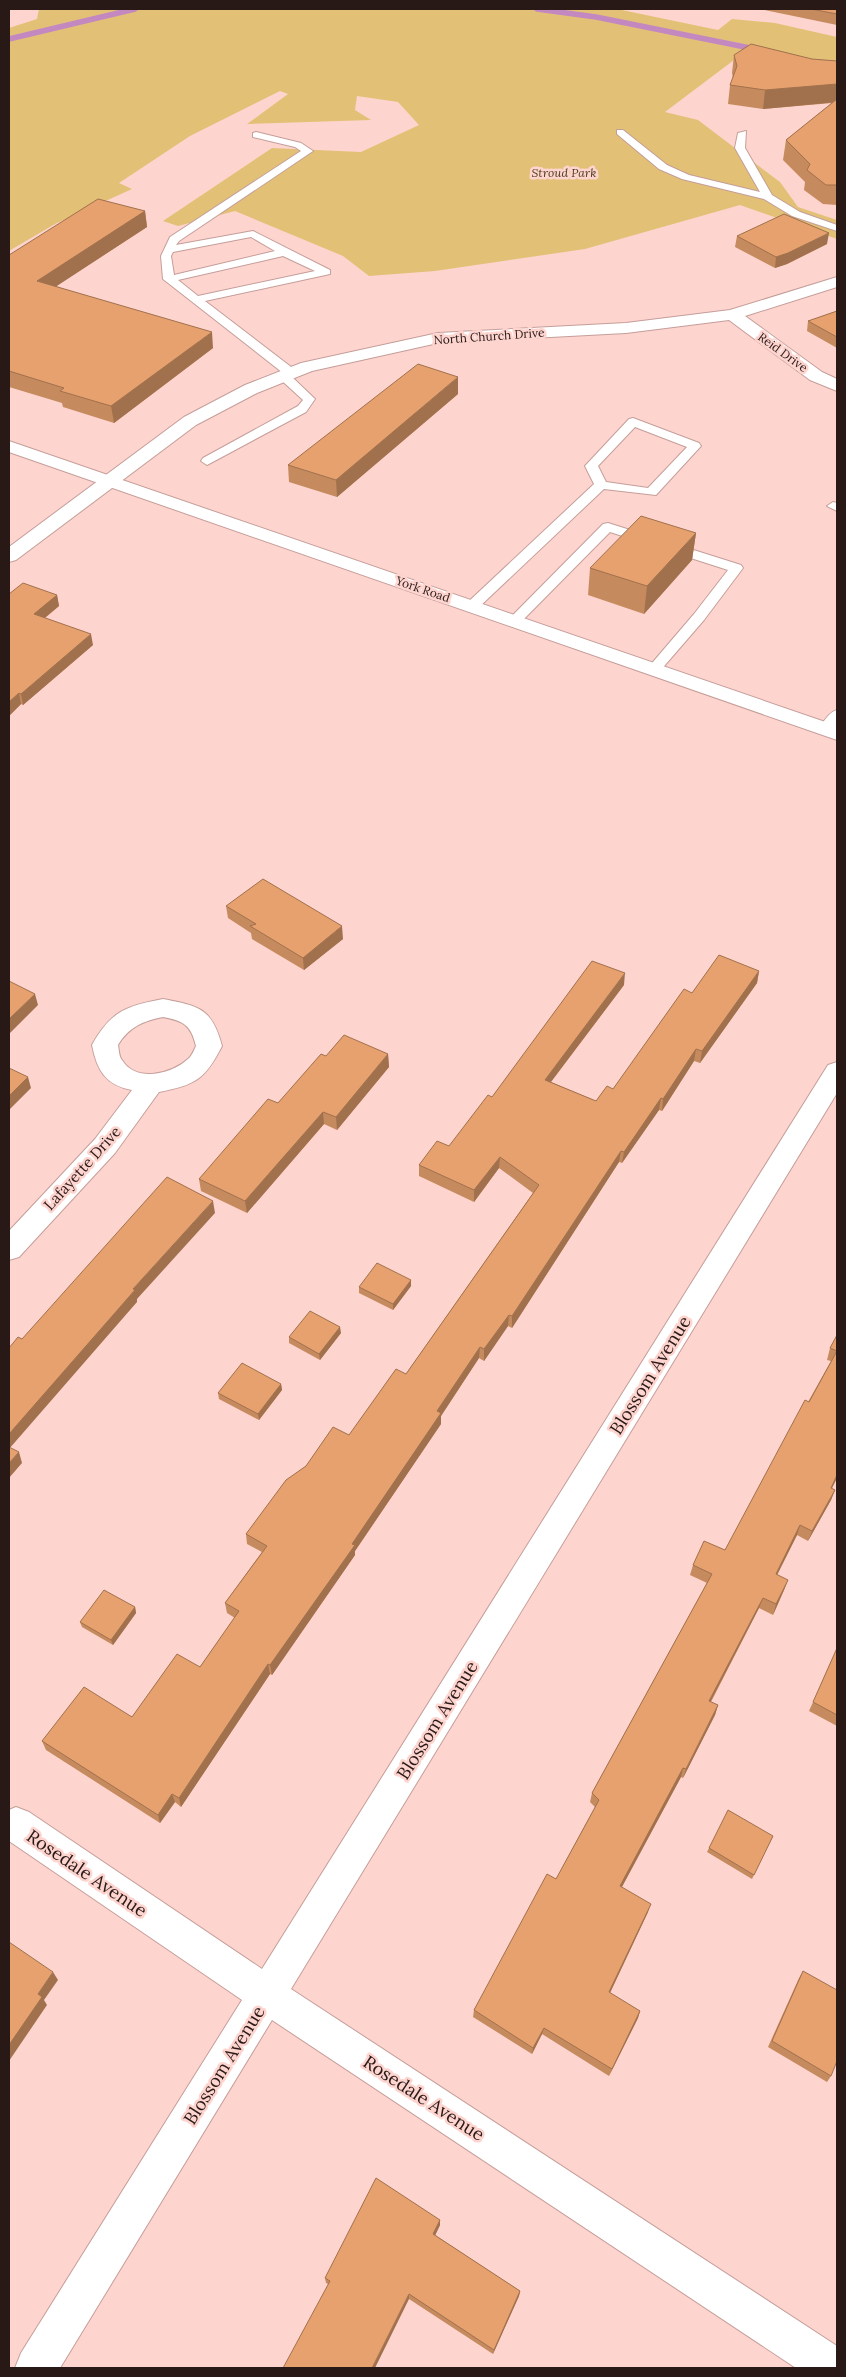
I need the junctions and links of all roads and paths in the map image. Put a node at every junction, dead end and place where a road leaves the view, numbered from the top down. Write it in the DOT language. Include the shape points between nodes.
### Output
graph roads {
  1 [pos="620,132"];
  2 [pos="743,133"];
  3 [pos="256,135"];
  4 [pos="768,197"];
  5 [pos="837,228"];
  6 [pos="169,250"];
  7 [pos="284,252"];
  8 [pos="169,279"];
  9 [pos="837,282"];
  10 [pos="196,300"];
  11 [pos="732,315"];
  12 [pos="288,374"];
  13 [pos="837,386"];
  14 [pos="9,446"];
  15 [pos="208,461"];
  16 [pos="110,480"];
  17 [pos="601,485"];
  18 [pos="9,556"];
  19 [pos="472,606"];
  20 [pos="514,621"];
  21 [pos="654,669"];
  22 [pos="834,725"];
  23 [pos="837,1072"];
  24 [pos="151,1084"];
  25 [pos="9,1249"];
  26 [pos="16,1825"];
  27 [pos="267,1995"];
  28 [pos="36,2368"];
  29 [pos="833,2368"];
  1 -- 4 [label="lane" via="663,167 686,177"];
  2 -- 4 [label="lane" via="740,148"];
  3 -- 6 [label="lane" via="298,145 308,151 174,239"];
  4 -- 5 [label="lane" via="796,214"];
  6 -- 7 [label="lane" via="253,234"];
  6 -- 8 [label="lane" via="166,256"];
  7 -- 8 [label="lane"];
  7 -- 10 [label="lane" via="326,272"];
  8 -- 10 [label="lane"];
  9 -- 11 [label="street, North Church Drive"];
  10 -- 12 [label="lane"];
  11 -- 12 [label="street, North Church Drive" via="626,328 438,338 370,351"];
  11 -- 13 [label="street, Reid Drive" via="816,376"];
  12 -- 15 [label="lane" via="309,399 302,409"];
  12 -- 16 [label="street, North Church Drive" via="190,421"];
  14 -- 16 [label="street, York Road"];
  16 -- 18 [label="street, North Church Drive"];
  16 -- 19 [label="street, York Road"];
  17 -- 17 [label="lane" via="591,466 633,422 695,446 651,492"];
  17 -- 19 [label="lane"];
  19 -- 20 [label="street, York Road"];
  20 -- 21 [label="street, York Road"];
  20 -- 21 [label="lane" via="608,527 736,568"];
  21 -- 22 [label="street, York Road"];
  23 -- 27 [label="street, Blossom Avenue"];
  24 -- 25 [label="street, Lafayette Drive" via="105,1146"];
  26 -- 27 [label="street, Rosedale Avenue"];
  27 -- 28 [label="street, Blossom Avenue"];
  27 -- 29 [label="street, Rosedale Avenue"];
}
